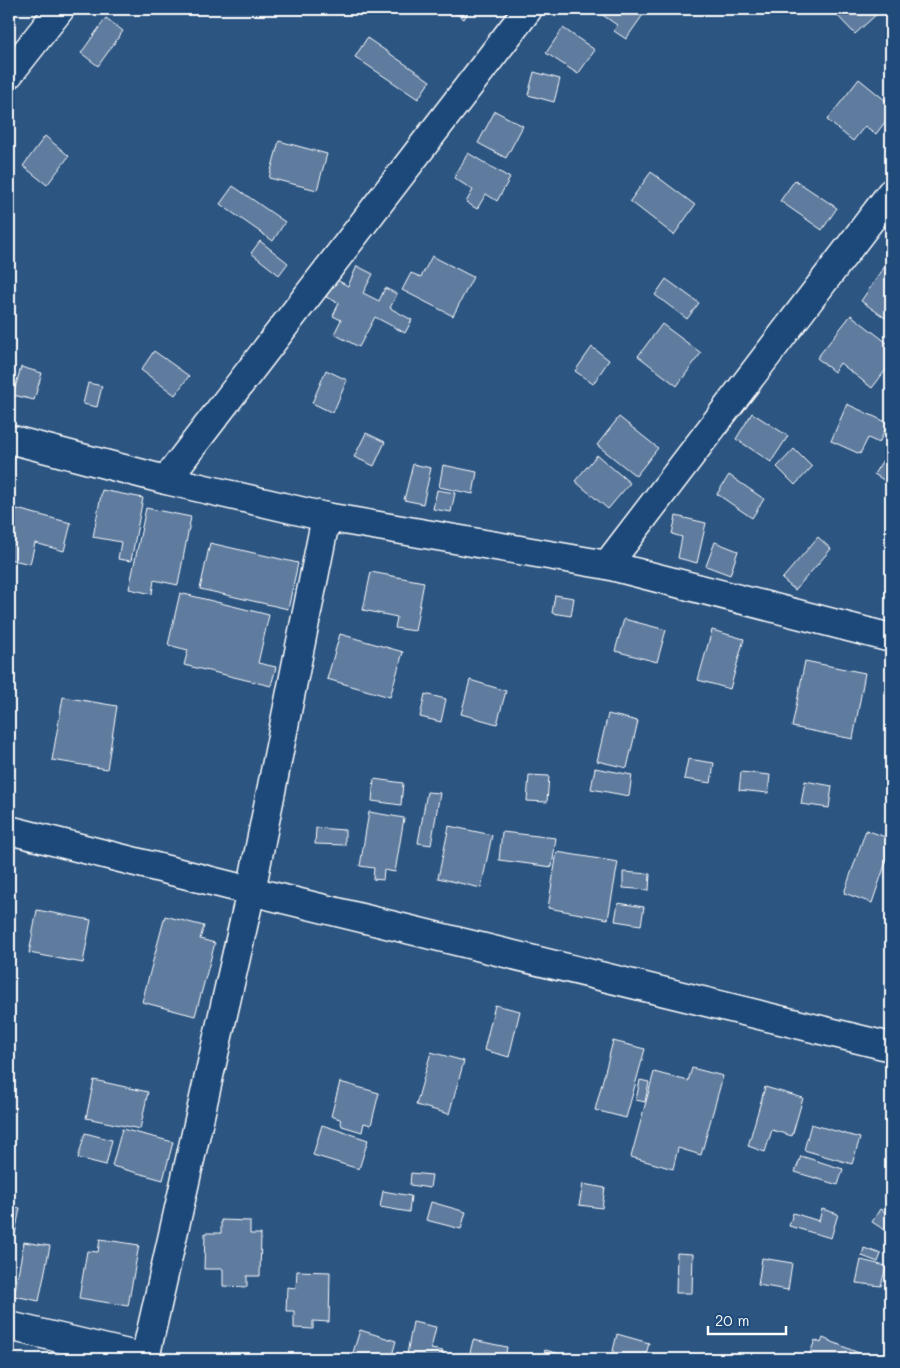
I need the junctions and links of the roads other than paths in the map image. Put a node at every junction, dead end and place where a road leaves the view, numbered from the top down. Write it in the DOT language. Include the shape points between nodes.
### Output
graph roads {
  1 [pos="60,9"];
  2 [pos="528,9"];
  3 [pos="9,74"];
  4 [pos="891,193"];
  5 [pos="9,439"];
  6 [pos="166,480"];
  7 [pos="326,517"];
  8 [pos="606,565"];
  9 [pos="891,638"];
  10 [pos="9,830"];
  11 [pos="251,891"];
  12 [pos="891,1047"];
  13 [pos="9,1326"];
  14 [pos="147,1359"];
  1 -- 3 [label="street"];
  2 -- 6 [label="street"];
  4 -- 8 [label="street"];
  5 -- 6 [label="street"];
  6 -- 7 [label="street"];
  7 -- 8 [label="street"];
  7 -- 11 [label="street"];
  8 -- 9 [label="street"];
  10 -- 11 [label="street"];
  11 -- 12 [label="street"];
  11 -- 14 [label="street"];
  13 -- 14 [label="street"];
}
